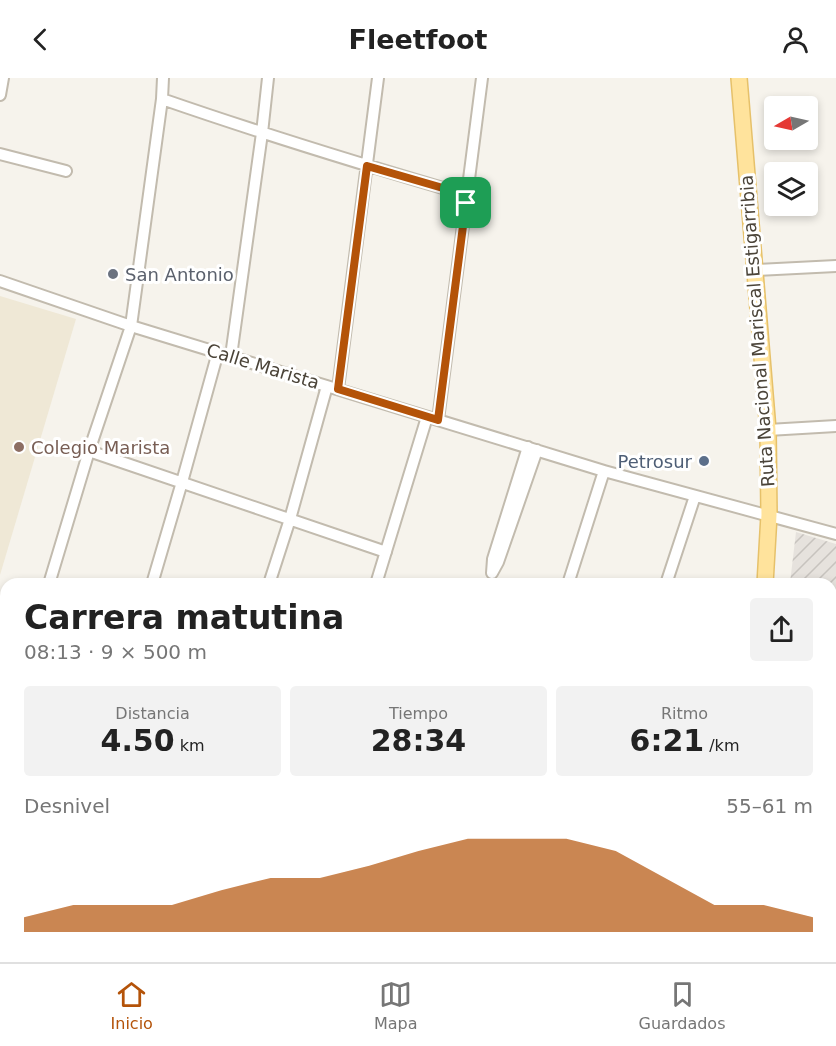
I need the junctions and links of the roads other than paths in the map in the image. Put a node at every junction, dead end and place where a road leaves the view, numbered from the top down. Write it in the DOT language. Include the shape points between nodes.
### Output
graph roads {
  1 [pos="3,78"];
  2 [pos="163,78"];
  3 [pos="268,78"];
  4 [pos="378,78"];
  5 [pos="482,78"];
  6 [pos="739,78"];
  7 [pos="0,96"];
  8 [pos="162,99"];
  9 [pos="262,133"];
  10 [pos="0,154"];
  11 [pos="367,166"];
  12 [pos="66,171"];
  13 [pos="467,195"];
  14 [pos="836,266"];
  15 [pos="755,270"];
  16 [pos="0,281"];
  17 [pos="131,326"];
  18 [pos="218,352"];
  19 [pos="231,356"];
  20 [pos="332,388"];
  21 [pos="432,418"];
  22 [pos="836,426"];
  23 [pos="768,430"];
  24 [pos="532,449"];
  25 [pos="89,451"];
  26 [pos="604,471"];
  27 [pos="182,482"];
  28 [pos="695,496"];
  29 [pos="769,515"];
  30 [pos="290,519"];
  31 [pos="836,534"];
  32 [pos="386,552"];
  33 [pos="51,578"];
  34 [pos="154,578"];
  35 [pos="271,578"];
  36 [pos="378,578"];
  37 [pos="490,578"];
  38 [pos="570,578"];
  39 [pos="668,578"];
  40 [pos="765,578"];
  1 -- 7 [label="street"];
  2 -- 8 [label="street"];
  3 -- 9 [label="street"];
  4 -- 11 [label="street"];
  5 -- 13 [label="street"];
  6 -- 15 [label="main road, Ruta Nacional Mariscal Estigarribia"];
  8 -- 9 [label="street"];
  8 -- 17 [label="street"];
  9 -- 11 [label="street"];
  9 -- 19 [label="street"];
  10 -- 12 [label="street"];
  11 -- 13 [label="street"];
  11 -- 20 [label="street"];
  13 -- 21 [label="street"];
  14 -- 15 [label="street"];
  15 -- 23 [label="main road, Ruta Nacional Mariscal Estigarribia"];
  16 -- 17 [label="street, Calle Marista"];
  17 -- 18 [label="street, Calle Marista"];
  17 -- 25 [label="street"];
  18 -- 19 [label="street, Calle Marista"];
  18 -- 27 [label="street"];
  19 -- 20 [label="street, Calle Marista"];
  20 -- 21 [label="street, Calle Marista"];
  20 -- 30 [label="street"];
  21 -- 24 [label="street, Calle Marista"];
  21 -- 32 [label="street"];
  22 -- 23 [label="street"];
  23 -- 29 [label="main road, Ruta Nacional Mariscal Estigarribia"];
  24 -- 26 [label="street, Calle Marista"];
  24 -- 37 [label="street"];
  25 -- 27 [label="street"];
  25 -- 33 [label="street"];
  26 -- 28 [label="street, Calle Marista"];
  26 -- 38 [label="street"];
  27 -- 30 [label="street"];
  27 -- 34 [label="street"];
  28 -- 29 [label="street, Calle Marista"];
  28 -- 39 [label="street"];
  29 -- 31 [label="street, Calle Marista"];
  29 -- 40 [label="main road, Ruta Nacional Mariscal Estigarribia"];
  30 -- 32 [label="street"];
  30 -- 35 [label="street"];
  32 -- 36 [label="street"];
}
